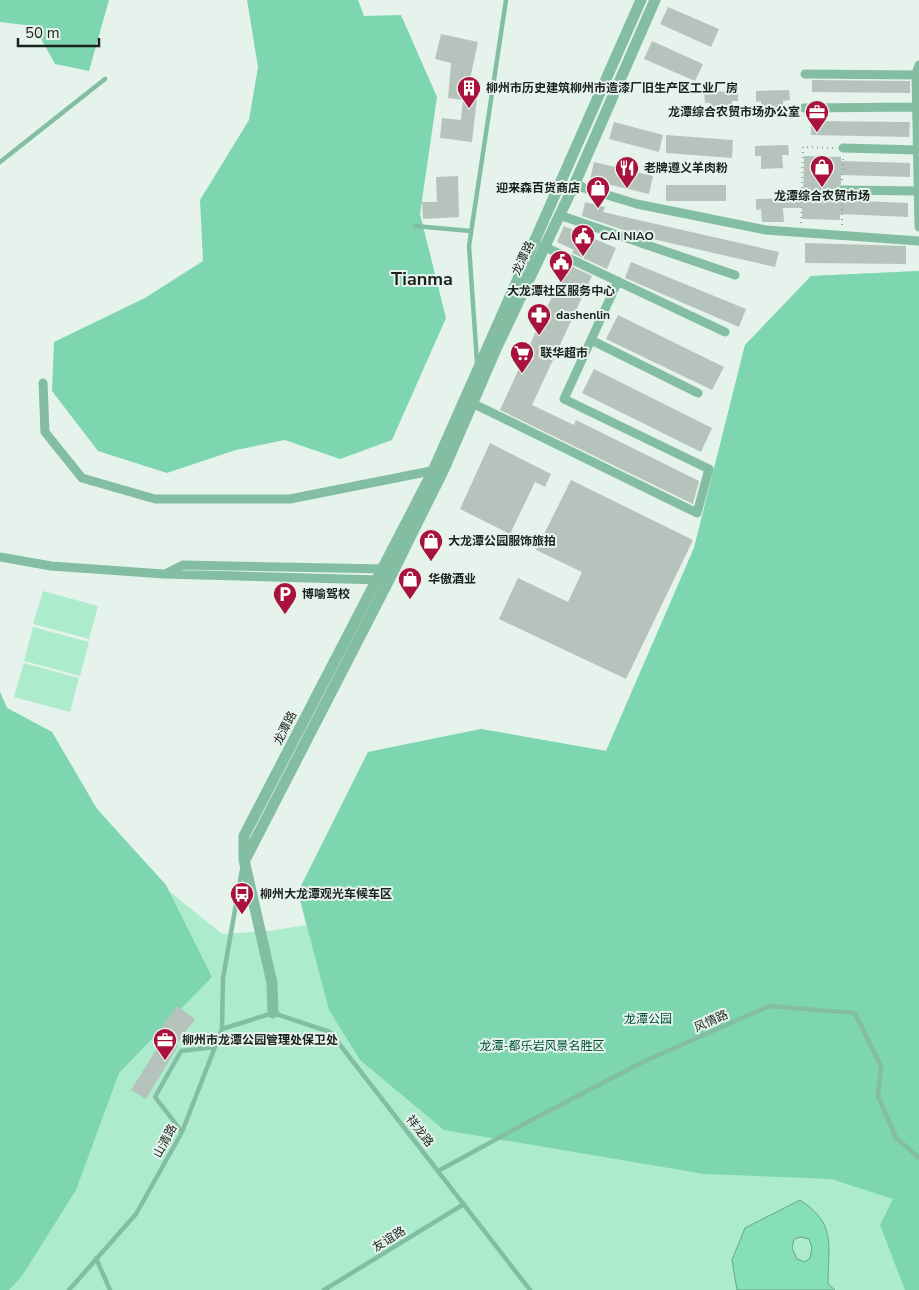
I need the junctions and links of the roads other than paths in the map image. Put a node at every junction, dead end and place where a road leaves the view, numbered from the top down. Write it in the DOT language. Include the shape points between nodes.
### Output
graph roads {
  1 [pos="506,0"];
  2 [pos="641,0"];
  3 [pos="655,0"];
  4 [pos="918,71"];
  5 [pos="805,74"];
  6 [pos="105,78"];
  7 [pos="917,107"];
  8 [pos="804,108"];
  9 [pos="843,148"];
  10 [pos="918,150"];
  11 [pos="0,162"];
  12 [pos="575,183"];
  13 [pos="919,184"];
  14 [pos="842,190"];
  15 [pos="919,210"];
  16 [pos="559,215"];
  17 [pos="415,226"];
  18 [pos="919,227"];
  19 [pos="471,231"];
  20 [pos="919,241"];
  21 [pos="544,246"];
  22 [pos="735,275"];
  23 [pos="618,281"];
  24 [pos="725,332"];
  25 [pos="591,340"];
  26 [pos="478,368"];
  27 [pos="42,383"];
  28 [pos="698,393"];
  29 [pos="472,403"];
  30 [pos="438,470"];
  31 [pos="0,557"];
  32 [pos="388,569"];
  33 [pos="164,574"];
  34 [pos="377,580"];
  35 [pos="389,580"];
  36 [pos="366,613"];
  37 [pos="244,860"];
  38 [pos="273,1013"];
  39 [pos="222,1029"];
  40 [pos="215,1047"];
  41 [pos="182,1132"];
  42 [pos="919,1158"];
  43 [pos="438,1171"];
  44 [pos="464,1204"];
  45 [pos="96,1258"];
  46 [pos="69,1290"];
  47 [pos="110,1290"];
  48 [pos="324,1290"];
  49 [pos="530,1290"];
  1 -- 19 [label="lane"];
  2 -- 26 [label="street, 龙潭路"];
  3 -- 12 [label="street, 龙潭路"];
  4 -- 5 [label="street"];
  4 -- 7 [label="street"];
  6 -- 11 [label="lane"];
  7 -- 8 [label="street"];
  7 -- 10 [label="street"];
  9 -- 10 [label="street"];
  10 -- 13 [label="street"];
  12 -- 16 [label="street, 龙潭路"];
  12 -- 20 [label="street" via="646,206 766,230"];
  13 -- 14 [label="street"];
  13 -- 15 [label="street"];
  15 -- 18 [label="street"];
  16 -- 21 [label="street, 龙潭路"];
  16 -- 22 [label="street"];
  17 -- 19 [label="lane"];
  19 -- 26 [label="lane" via="469,246"];
  21 -- 23 [label="street"];
  21 -- 29 [label="street, 龙潭路"];
  23 -- 24 [label="street"];
  23 -- 25 [label="street"];
  25 -- 28 [label="street"];
  25 -- 29 [label="street" via="564,399 709,469 697,513"];
  26 -- 30 [label="street, 龙潭路"];
  27 -- 30 [label="street" via="45,432 82,478 155,499 290,499"];
  29 -- 30 [label="street, 龙潭路"];
  30 -- 32 [label="street, 龙潭路"];
  31 -- 33 [label="street" via="51,566"];
  32 -- 33 [label="street" via="183,565"];
  32 -- 34 [label="street, 龙潭路"];
  32 -- 35 [label="street, 龙潭路"];
  33 -- 34 [label="street"];
  34 -- 35 [label="street"];
  34 -- 36 [label="street, 龙潭路"];
  35 -- 36 [label="street, 龙潭路"];
  36 -- 37 [label="street, 龙潭路" via="244,836"];
  37 -- 38 [label="street, 龙潭路" via="272,983"];
  37 -- 39 [label="lane" via="222,978"];
  38 -- 39 [label="lane"];
  38 -- 43 [label="lane, 祥龙路" via="330,1032"];
  39 -- 40 [label="lane, 山清路"];
  40 -- 41 [label="lane, 山清路"];
  40 -- 41 [label="lane" via="180,1052 155,1097"];
  41 -- 45 [label="lane, 山清路" via="136,1214"];
  42 -- 43 [label="lane, 风情路" via="896,1138 878,1096 882,1066 855,1013 769,1006 645,1061"];
  43 -- 44 [label="lane, 祥龙路"];
  44 -- 48 [label="lane, 友谊路"];
  44 -- 49 [label="lane, 祥龙路"];
  45 -- 46 [label="lane, 山清路"];
  45 -- 47 [label="lane"];
}
